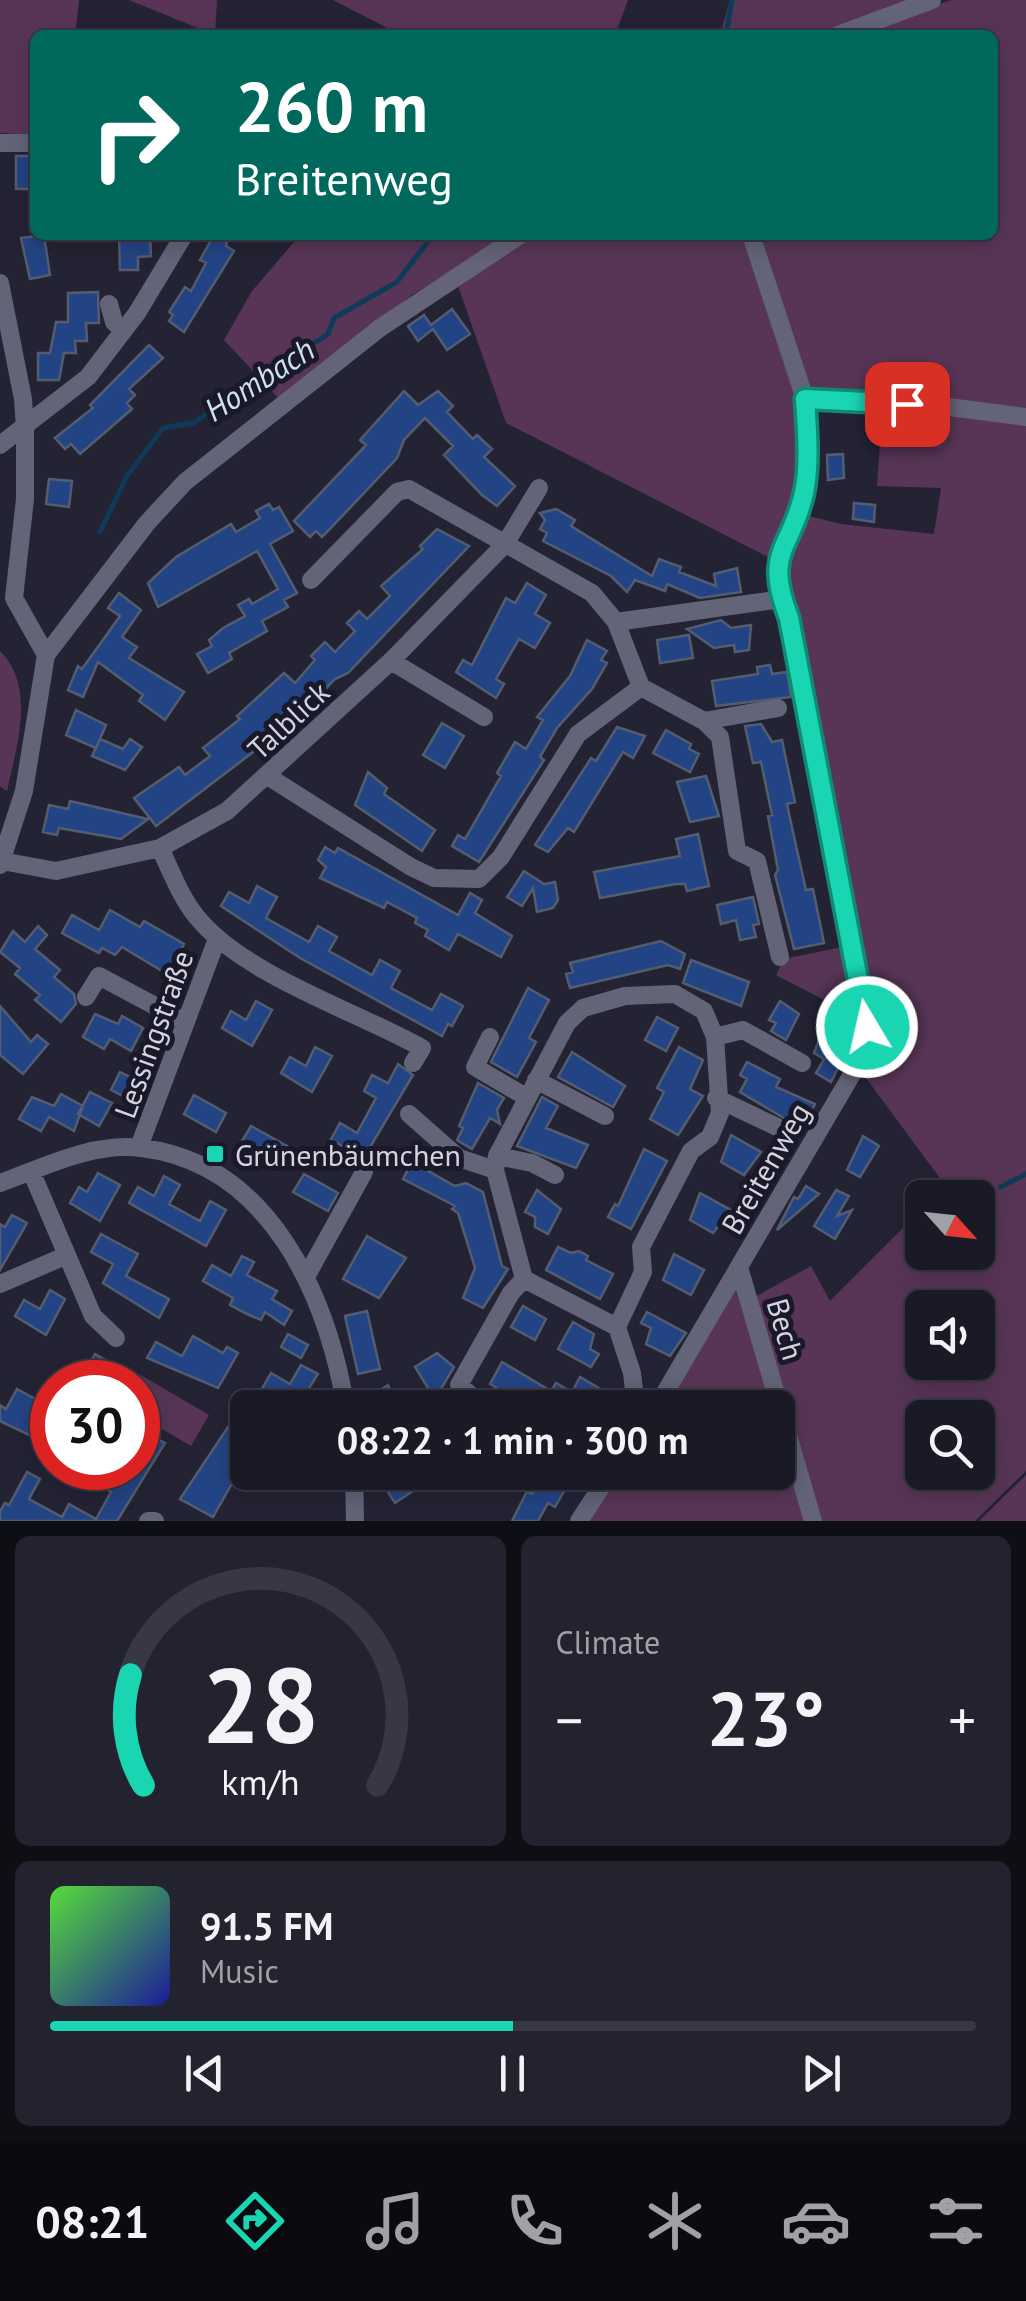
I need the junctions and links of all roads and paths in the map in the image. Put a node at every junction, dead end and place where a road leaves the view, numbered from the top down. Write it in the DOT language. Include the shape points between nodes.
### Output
graph roads {
  1 [pos="932,0"];
  2 [pos="851,30"];
  3 [pos="30,143"];
  4 [pos="0,144"];
  5 [pos="181,240"];
  6 [pos="512,240"];
  7 [pos="752,240"];
  8 [pos="0,283"];
  9 [pos="110,304"];
  10 [pos="123,331"];
  11 [pos="805,399"];
  12 [pos="1026,417"];
  13 [pos="24,428"];
  14 [pos="0,445"];
  15 [pos="539,488"];
  16 [pos="505,544"];
  17 [pos="311,580"];
  18 [pos="782,599"];
  19 [pos="616,622"];
  20 [pos="46,655"];
  21 [pos="392,661"];
  22 [pos="640,687"];
  23 [pos="778,708"];
  24 [pos="484,717"];
  25 [pos="704,721"];
  26 [pos="269,777"];
  27 [pos="160,848"];
  28 [pos="1,863"];
  29 [pos="217,939"];
  30 [pos="780,957"];
  31 [pos="86,997"];
  32 [pos="185,1022"];
  33 [pos="716,1037"];
  34 [pos="490,1038"];
  35 [pos="413,1063"];
  36 [pos="802,1063"];
  37 [pos="536,1080"];
  38 [pos="526,1098"];
  39 [pos="716,1098"];
  40 [pos="409,1114"];
  41 [pos="605,1116"];
  42 [pos="777,1127"];
  43 [pos="140,1147"];
  44 [pos="496,1163"];
  45 [pos="31,1172"];
  46 [pos="364,1172"];
  47 [pos="555,1175"];
  48 [pos="0,1183"];
  49 [pos="65,1256"];
  50 [pos="740,1267"];
  51 [pos="306,1275"];
  52 [pos="524,1279"];
  53 [pos="0,1284"];
  54 [pos="616,1328"];
  55 [pos="116,1338"];
  56 [pos="342,1390"];
  57 [pos="465,1390"];
  58 [pos="634,1390"];
  59 [pos="667,1390"];
  60 [pos="354,1490"];
  61 [pos="599,1490"];
  62 [pos="355,1521"];
  63 [pos="579,1521"];
  64 [pos="813,1521"];
  1 -- 2 [label="street"];
  3 -- 4 [label="street"];
  5 -- 10 [label="street"];
  6 -- 20 [label="street" via="380,328 185,482"];
  7 -- 11 [label="street, Breitenweg"];
  8 -- 13 [label="street"];
  9 -- 10 [label="street"];
  10 -- 13 [label="street" via="88,377"];
  11 -- 12 [label="street"];
  11 -- 18 [label="street, Breitenweg" via="804,494 777,560"];
  13 -- 14 [label="street"];
  13 -- 20 [label="street" via="25,499 14,598"];
  15 -- 16 [label="street, Talblick"];
  16 -- 17 [label="street" via="409,489 397,492"];
  16 -- 19 [label="street" via="592,593"];
  16 -- 21 [label="street, Talblick"];
  18 -- 19 [label="street"];
  18 -- 50 [label="street, Breitenweg" via="867,1027 858,1064"];
  19 -- 22 [label="street"];
  20 -- 28 [label="street" via="24,791"];
  21 -- 24 [label="street"];
  21 -- 26 [label="street, Talblick"];
  22 -- 25 [label="street"];
  22 -- 26 [label="street" via="578,734 502,857 479,879 422,873"];
  23 -- 25 [label="street"];
  25 -- 30 [label="street" via="720,737 737,851 757,861"];
  26 -- 27 [label="street, Talblick" via="227,811"];
  27 -- 28 [label="street, Talblick" via="56,870"];
  27 -- 29 [label="street" via="185,902"];
  29 -- 32 [label="street, Lessingstraße"];
  29 -- 35 [label="street" via="422,1048"];
  31 -- 32 [label="street" via="99,976"];
  32 -- 43 [label="street, Lessingstraße"];
  33 -- 36 [label="street" via="743,1030"];
  33 -- 37 [label="street" via="704,1011 675,994 626,996 583,1008 567,1023"];
  33 -- 39 [label="street"];
  34 -- 38 [label="street" via="475,1067"];
  37 -- 38 [label="street"];
  37 -- 41 [label="street"];
  38 -- 44 [label="street"];
  39 -- 42 [label="street"];
  39 -- 54 [label="street" via="720,1113 650,1230 642,1247 643,1272"];
  40 -- 44 [label="street" via="458,1158"];
  43 -- 45 [label="street" via="82,1152"];
  43 -- 51 [label="street" via="206,1169 242,1192 272,1222"];
  44 -- 47 [label="street" via="532,1163"];
  44 -- 52 [label="street"];
  45 -- 48 [label="street"];
  45 -- 49 [label="street"];
  46 -- 51 [label="street"];
  49 -- 53 [label="street"];
  49 -- 55 [label="street" via="93,1316"];
  50 -- 59 [label="street, Breitenweg"];
  50 -- 64 [label="street, Bech"];
  51 -- 56 [label="street"];
  52 -- 54 [label="street"];
  52 -- 57 [label="street" via="459,1385"];
  54 -- 58 [label="street"];
  60 -- 62 [label="street"];
  61 -- 63 [label="street"];
}
